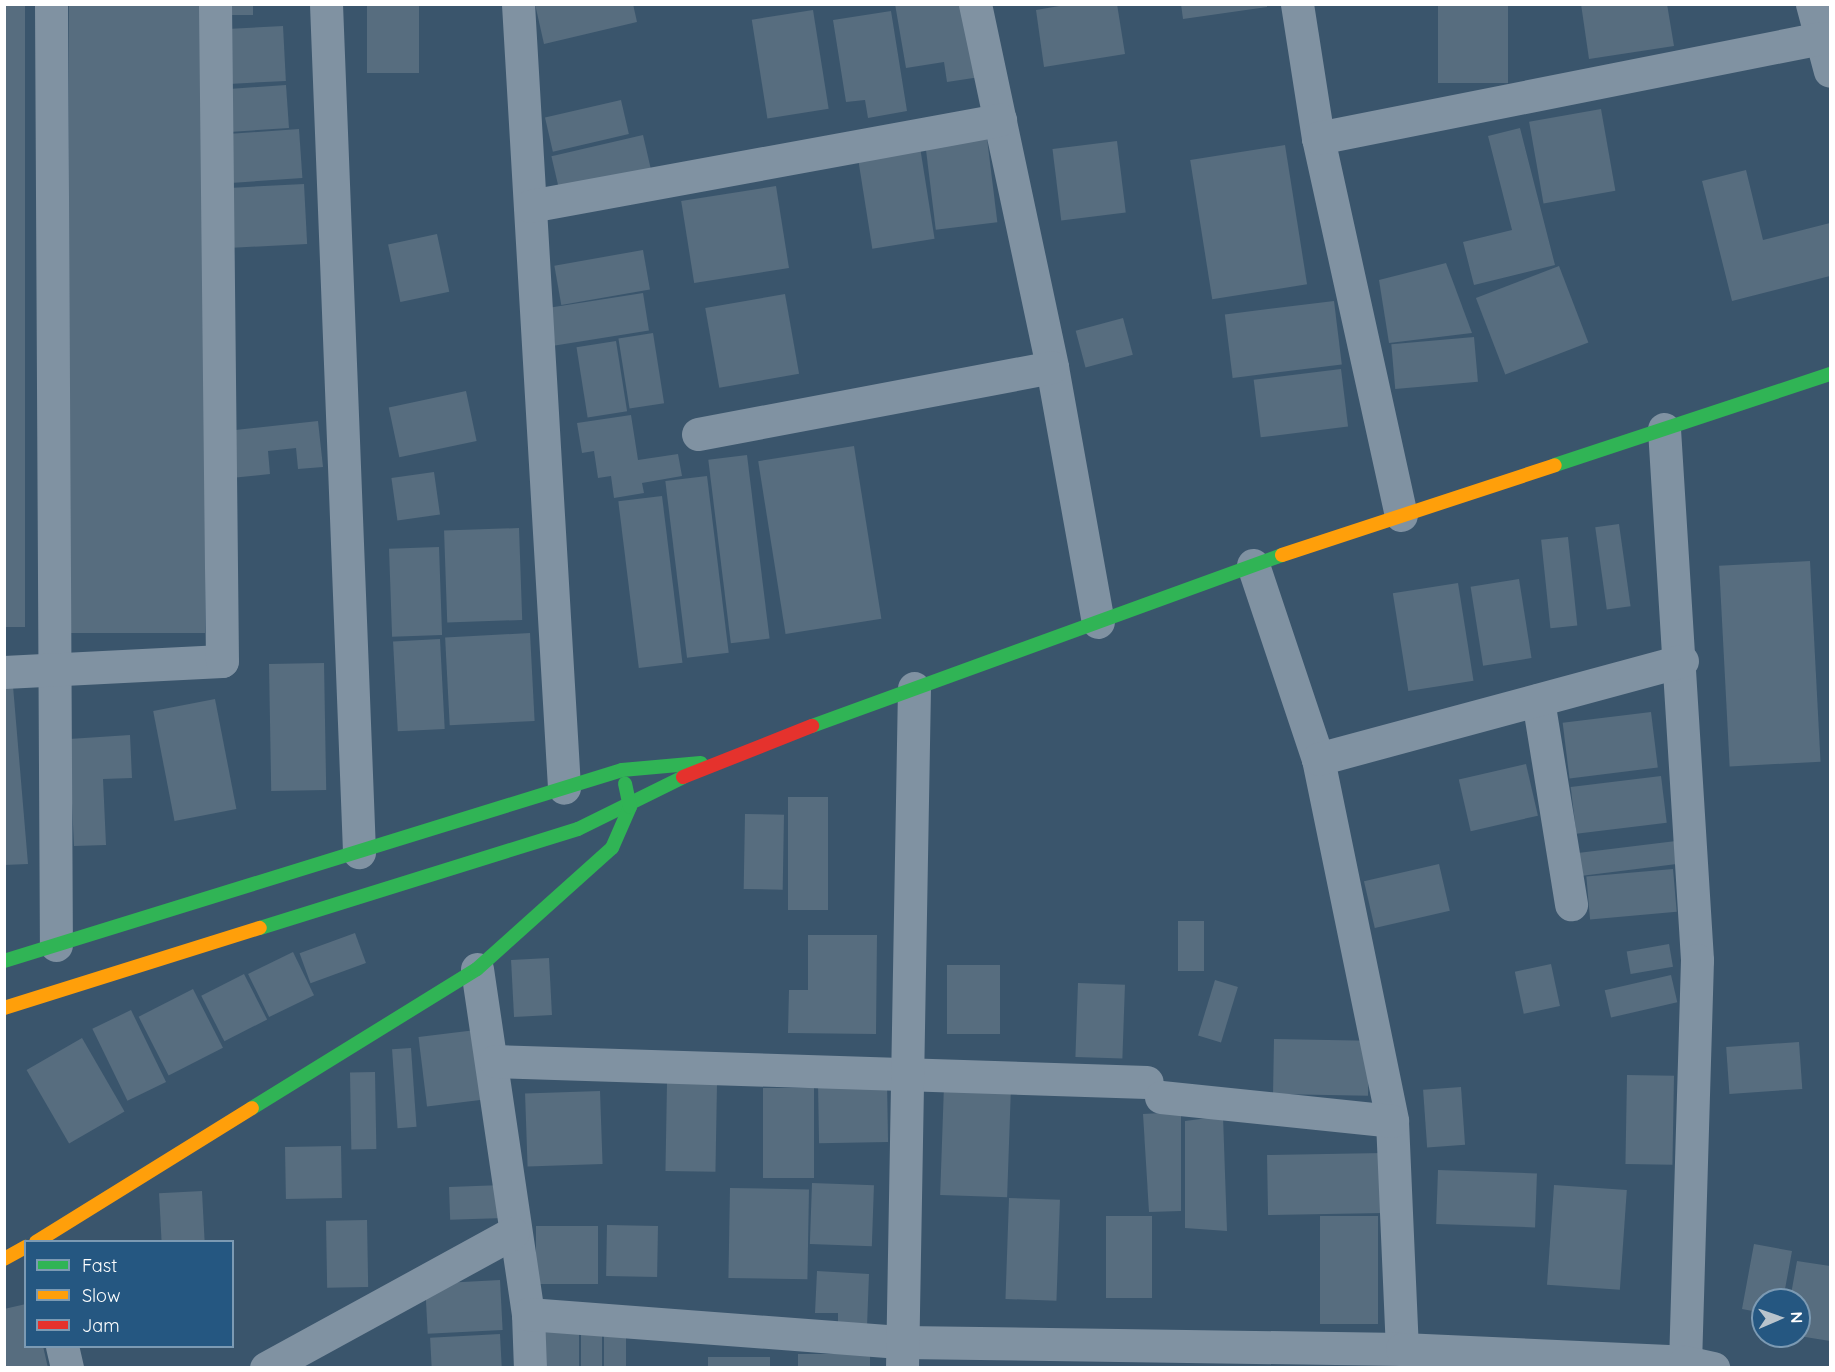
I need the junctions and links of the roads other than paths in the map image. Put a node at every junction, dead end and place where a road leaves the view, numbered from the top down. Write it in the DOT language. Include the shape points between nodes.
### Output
graph roads {
  1 [pos="51,4"];
  2 [pos="215,4"];
  3 [pos="327,4"];
  4 [pos="518,4"];
  5 [pos="975,4"];
  6 [pos="1297,4"];
  7 [pos="1812,4"];
  8 [pos="1821,38"];
  9 [pos="1830,71"];
  10 [pos="1000,120"];
  11 [pos="1318,138"];
  12 [pos="530,206"];
  13 [pos="1052,367"];
  14 [pos="1830,374"];
  15 [pos="1664,429"];
  16 [pos="698,434"];
  17 [pos="1401,515"];
  18 [pos="1253,566"];
  19 [pos="1098,622"];
  20 [pos="1682,661"];
  21 [pos="56,670"];
  22 [pos="4,672"];
  23 [pos="914,688"];
  24 [pos="1538,700"];
  25 [pos="1318,759"];
  26 [pos="715,762"];
  27 [pos="622,770"];
  28 [pos="564,788"];
  29 [pos="630,807"];
  30 [pos="359,852"];
  31 [pos="1571,904"];
  32 [pos="56,945"];
  33 [pos="4,961"];
  34 [pos="477,969"];
  35 [pos="4,1008"];
  36 [pos="495,1060"];
  37 [pos="909,1071"];
  38 [pos="1392,1120"];
  39 [pos="513,1233"];
  40 [pos="40,1240"];
  41 [pos="24,1249"];
  42 [pos="4,1259"];
  43 [pos="528,1314"];
  44 [pos="62,1348"];
  45 [pos="1402,1349"];
  46 [pos="903,1355"];
  47 [pos="1491,1360"];
  48 [pos="1699,1365"];
  49 [pos="67,1368"];
  50 [pos="266,1368"];
  51 [pos="530,1368"];
  1 -- 21 [label="street"];
  2 -- 21 [label="street" via="222,661"];
  3 -- 30 [label="street"];
  4 -- 12 [label="street"];
  5 -- 10 [label="street"];
  6 -- 11 [label="street"];
  7 -- 8 [label="street"];
  8 -- 9 [label="street"];
  8 -- 11 [label="street"];
  10 -- 12 [label="street"];
  10 -- 13 [label="street"];
  11 -- 17 [label="street"];
  12 -- 28 [label="street"];
  13 -- 16 [label="street"];
  13 -- 19 [label="street"];
  14 -- 15 [label="main road"];
  15 -- 17 [label="main road"];
  15 -- 20 [label="street"];
  17 -- 18 [label="main road"];
  18 -- 19 [label="main road"];
  18 -- 25 [label="street"];
  19 -- 23 [label="main road"];
  20 -- 24 [label="street"];
  20 -- 48 [label="street" via="1697,960"];
  21 -- 22 [label="street"];
  21 -- 32 [label="street"];
  23 -- 26 [label="main road"];
  23 -- 37 [label="street"];
  24 -- 25 [label="street"];
  24 -- 31 [label="street"];
  25 -- 38 [label="street"];
  26 -- 27 [label="main road"];
  26 -- 29 [label="main road"];
  27 -- 28 [label="main road"];
  27 -- 29 [label="main road"];
  28 -- 30 [label="main road"];
  29 -- 34 [label="main road" via="612,848"];
  29 -- 35 [label="main road" via="556,836"];
  30 -- 32 [label="main road"];
  32 -- 33 [label="main road"];
  34 -- 36 [label="street"];
  34 -- 40 [label="main road"];
  36 -- 37 [label="street"];
  36 -- 39 [label="street"];
  37 -- 38 [label="street" via="1154,1090"];
  37 -- 46 [label="street"];
  38 -- 45 [label="street"];
  39 -- 43 [label="street"];
  39 -- 50 [label="street"];
  41 -- 42 [label="main road"];
  43 -- 46 [label="street"];
  43 -- 51 [label="street"];
  44 -- 49 [label="street"];
  45 -- 46 [label="street"];
  45 -- 47 [label="street"];
  47 -- 48 [label="street"];
}
